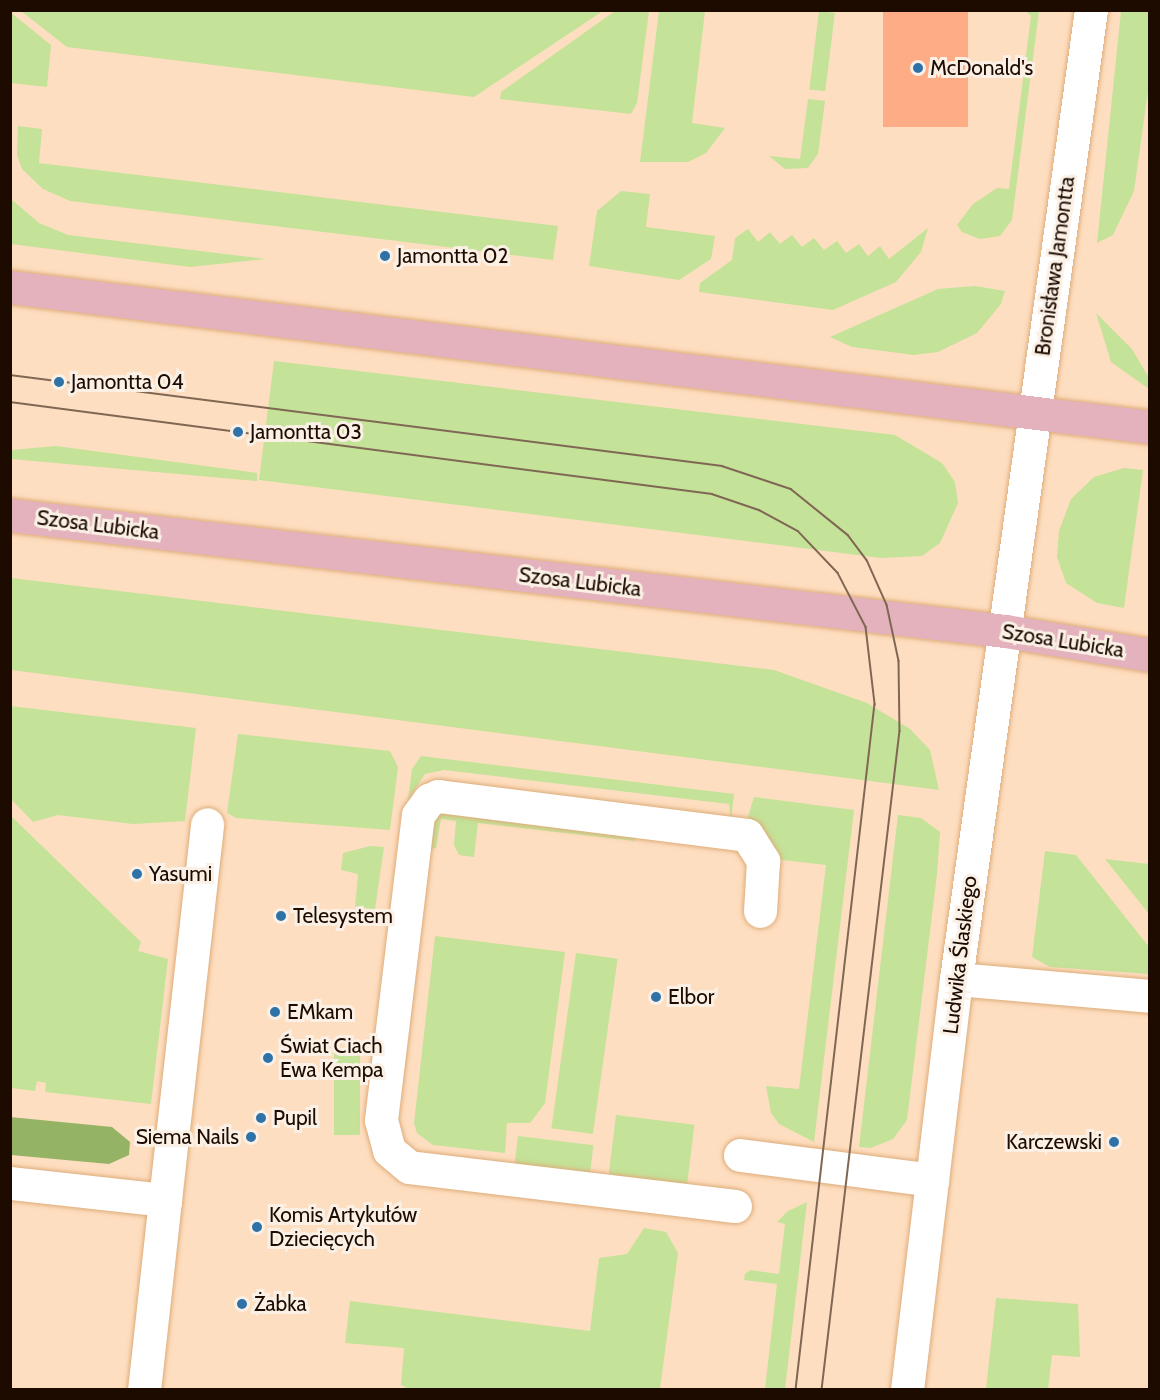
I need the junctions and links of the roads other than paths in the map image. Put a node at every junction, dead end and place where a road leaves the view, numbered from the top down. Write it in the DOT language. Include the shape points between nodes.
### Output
graph roads {
  1 [pos="1091,10"];
  2 [pos="10,287"];
  3 [pos="1035,412"];
  4 [pos="1149,426"];
  5 [pos="10,515"];
  6 [pos="1019,521"];
  7 [pos="1005,631"];
  8 [pos="1149,655"];
  9 [pos="207,824"];
  10 [pos="760,911"];
  11 [pos="956,979"];
  12 [pos="1149,996"];
  13 [pos="740,1155"];
  14 [pos="932,1180"];
  15 [pos="10,1183"];
  16 [pos="165,1200"];
  17 [pos="735,1206"];
  18 [pos="144,1389"];
  19 [pos="907,1389"];
  1 -- 3 [label="street, Bronisława Jamontta"];
  2 -- 3 [label="main road"];
  3 -- 4 [label="main road"];
  3 -- 6 [label="street, Bronisława Jamontta"];
  5 -- 7 [label="main road, Szosa Lubicka"];
  6 -- 7 [label="street, Ludwika Ślaskiego"];
  7 -- 8 [label="main road, Szosa Lubicka"];
  7 -- 11 [label="street, Ludwika Ślaskiego"];
  9 -- 16 [label="street"];
  10 -- 17 [label="street" via="764,861 747,835 438,796 421,807 418,815 412,890 381,1120 384,1140 397,1159 422,1170"];
  11 -- 12 [label="street"];
  11 -- 14 [label="street, Ludwika Ślaskiego"];
  13 -- 14 [label="street"];
  14 -- 19 [label="street, Ludwika Ślaskiego"];
  15 -- 16 [label="street"];
  16 -- 18 [label="street"];
}
